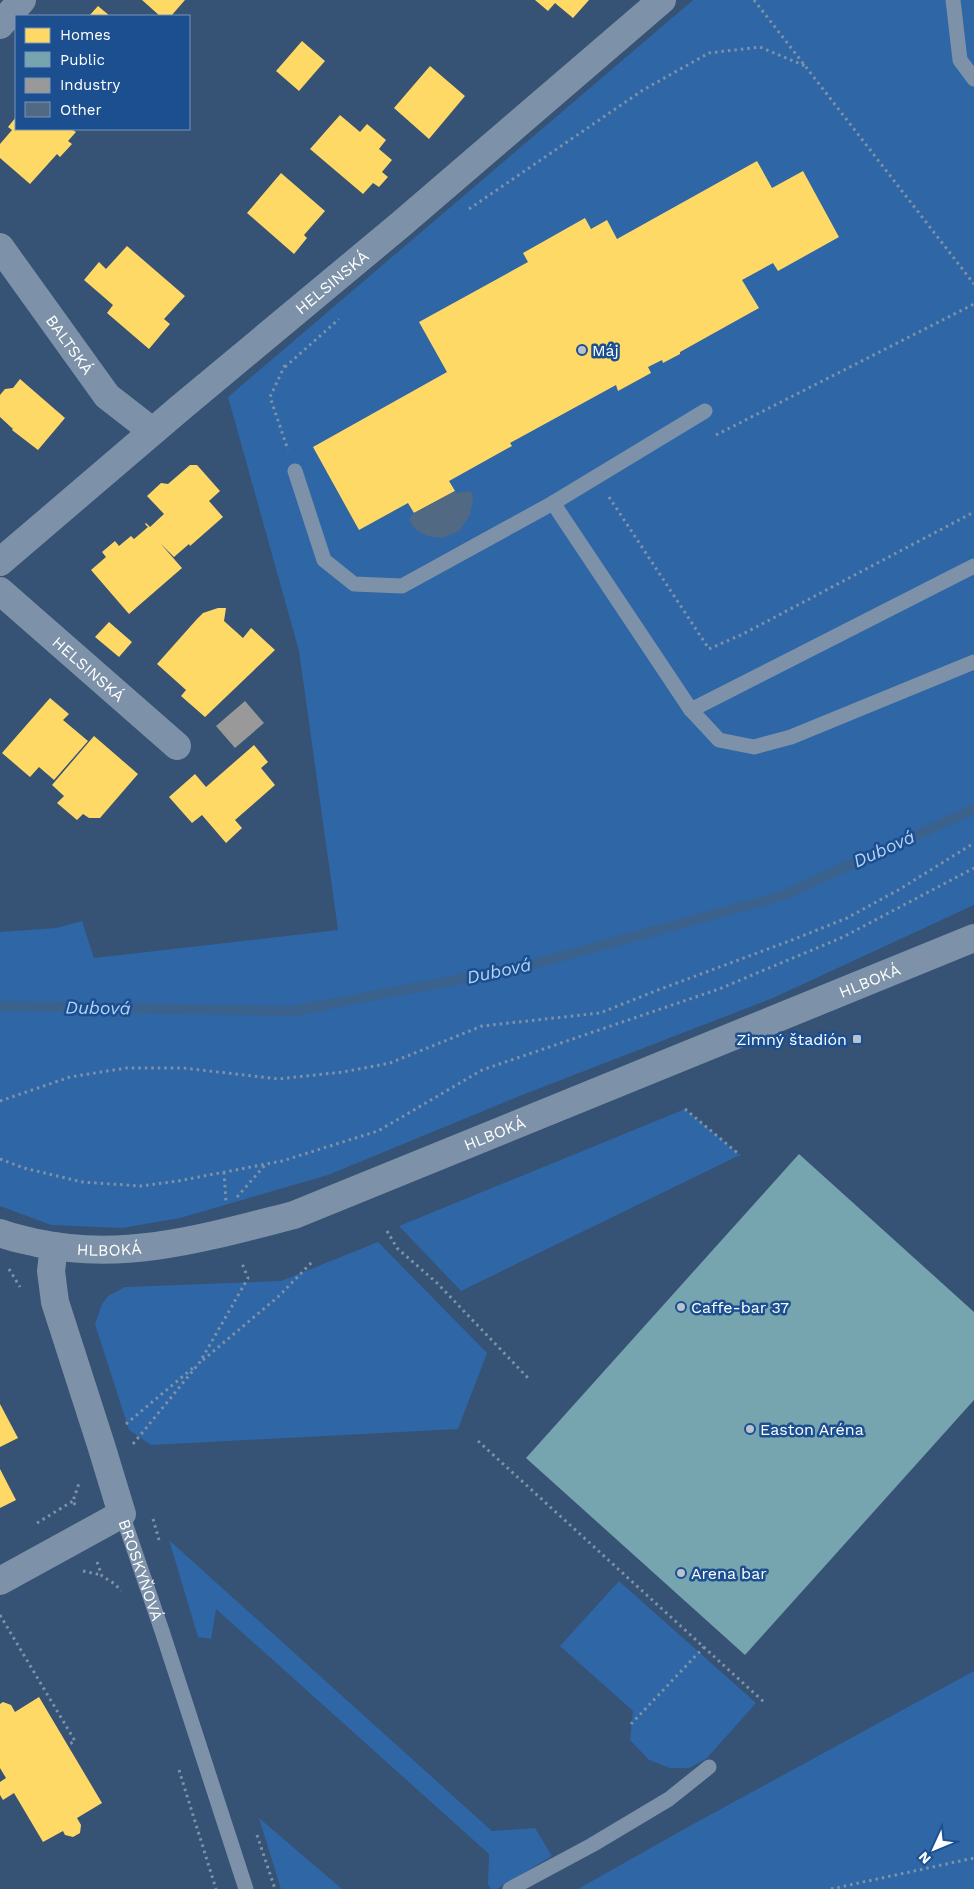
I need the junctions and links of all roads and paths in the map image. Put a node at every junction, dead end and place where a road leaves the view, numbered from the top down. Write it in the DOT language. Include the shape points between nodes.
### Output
graph roads {
  1 [pos="22,0"];
  2 [pos="662,0"];
  3 [pos="754,0"];
  4 [pos="953,0"];
  5 [pos="0,25"];
  6 [pos="805,66"];
  7 [pos="974,79"];
  8 [pos="462,214"];
  9 [pos="0,247"];
  10 [pos="974,284"];
  11 [pos="974,304"];
  12 [pos="343,315"];
  13 [pos="288,358"];
  14 [pos="285,367"];
  15 [pos="705,410"];
  16 [pos="152,431"];
  17 [pos="710,438"];
  18 [pos="295,472"];
  19 [pos="606,493"];
  20 [pos="553,503"];
  21 [pos="974,512"];
  22 [pos="0,562"];
  23 [pos="974,566"];
  24 [pos="0,592"];
  25 [pos="974,662"];
  26 [pos="691,710"];
  27 [pos="177,746"];
  28 [pos="974,843"];
  29 [pos="974,868"];
  30 [pos="974,938"];
  31 [pos="0,1101"];
  32 [pos="685,1109"];
  33 [pos="740,1155"];
  34 [pos="0,1159"];
  35 [pos="266,1164"];
  36 [pos="226,1208"];
  37 [pos="387,1231"];
  38 [pos="0,1233"];
  39 [pos="54,1246"];
  40 [pos="312,1262"];
  41 [pos="8,1268"];
  42 [pos="248,1278"];
  43 [pos="23,1293"];
  44 [pos="200,1362"];
  45 [pos="528,1379"];
  46 [pos="120,1430"];
  47 [pos="478,1441"];
  48 [pos="132,1446"];
  49 [pos="79,1477"];
  50 [pos="122,1514"];
  51 [pos="85,1533"];
  52 [pos="0,1581"];
  53 [pos="126,1599"];
  54 [pos="0,1615"];
  55 [pos="704,1647"];
  56 [pos="765,1703"];
  57 [pos="631,1724"];
  58 [pos="68,1745"];
  59 [pos="178,1767"];
  60 [pos="709,1767"];
  61 [pos="974,1858"];
  62 [pos="216,1889"];
  63 [pos="246,1889"];
  64 [pos="510,1889"];
  65 [pos="831,1889"];
  1 -- 5 [label="street"];
  2 -- 16 [label="street, HELSINSKÁ" via="400,225"];
  3 -- 6 [label="path"];
  4 -- 7 [label="lane" via="960,60"];
  6 -- 8 [label="path" via="760,47 709,54 643,90"];
  6 -- 10 [label="path"];
  9 -- 16 [label="street, BALTSKÁ" via="107,396"];
  11 -- 17 [label="path"];
  12 -- 14 [label="path"];
  13 -- 14 [label="path"];
  14 -- 18 [label="path" via="270,397"];
  15 -- 20 [label="lane"];
  16 -- 22 [label="street, HELSINSKÁ"];
  18 -- 20 [label="lane" via="324,560 354,584 402,586"];
  19 -- 21 [label="path" via="709,649"];
  20 -- 26 [label="lane"];
  23 -- 26 [label="lane"];
  24 -- 27 [label="street, HELSINSKÁ"];
  25 -- 26 [label="lane" via="791,737 754,747 719,740"];
  28 -- 31 [label="path" via="847,918 600,1014 482,1026 390,1063 343,1072 278,1079 182,1068 126,1068 70,1077"];
  29 -- 35 [label="path" via="843,937 719,990 482,1070 378,1131"];
  30 -- 39 [label="street, HLBOKÁ" via="294,1215 173,1244 90,1251"];
  32 -- 33 [label="path"];
  34 -- 35 [label="path" via="82,1182 141,1186"];
  35 -- 36 [label="path"];
  37 -- 45 [label="path" via="397,1248 437,1283"];
  38 -- 39 [label="street, HLBOKÁ"];
  39 -- 50 [label="street, BROSKYŇOVÁ" via="51,1272 55,1302"];
  40 -- 44 [label="path" via="279,1296"];
  41 -- 43 [label="path"];
  42 -- 44 [label="path"];
  44 -- 46 [label="path"];
  44 -- 48 [label="path"];
  47 -- 55 [label="path"];
  49 -- 51 [label="path" via="80,1485 73,1501"];
  50 -- 51 [label="street"];
  50 -- 63 [label="lane, BROSKYŇOVÁ"];
  51 -- 52 [label="street"];
  51 -- 53 [label="path" via="102,1576 115,1584"];
  54 -- 58 [label="path" via="75,1741"];
  55 -- 56 [label="path"];
  55 -- 57 [label="path"];
  59 -- 62 [label="path"];
  60 -- 64 [label="lane" via="669,1799"];
  61 -- 65 [label="path"];
}
